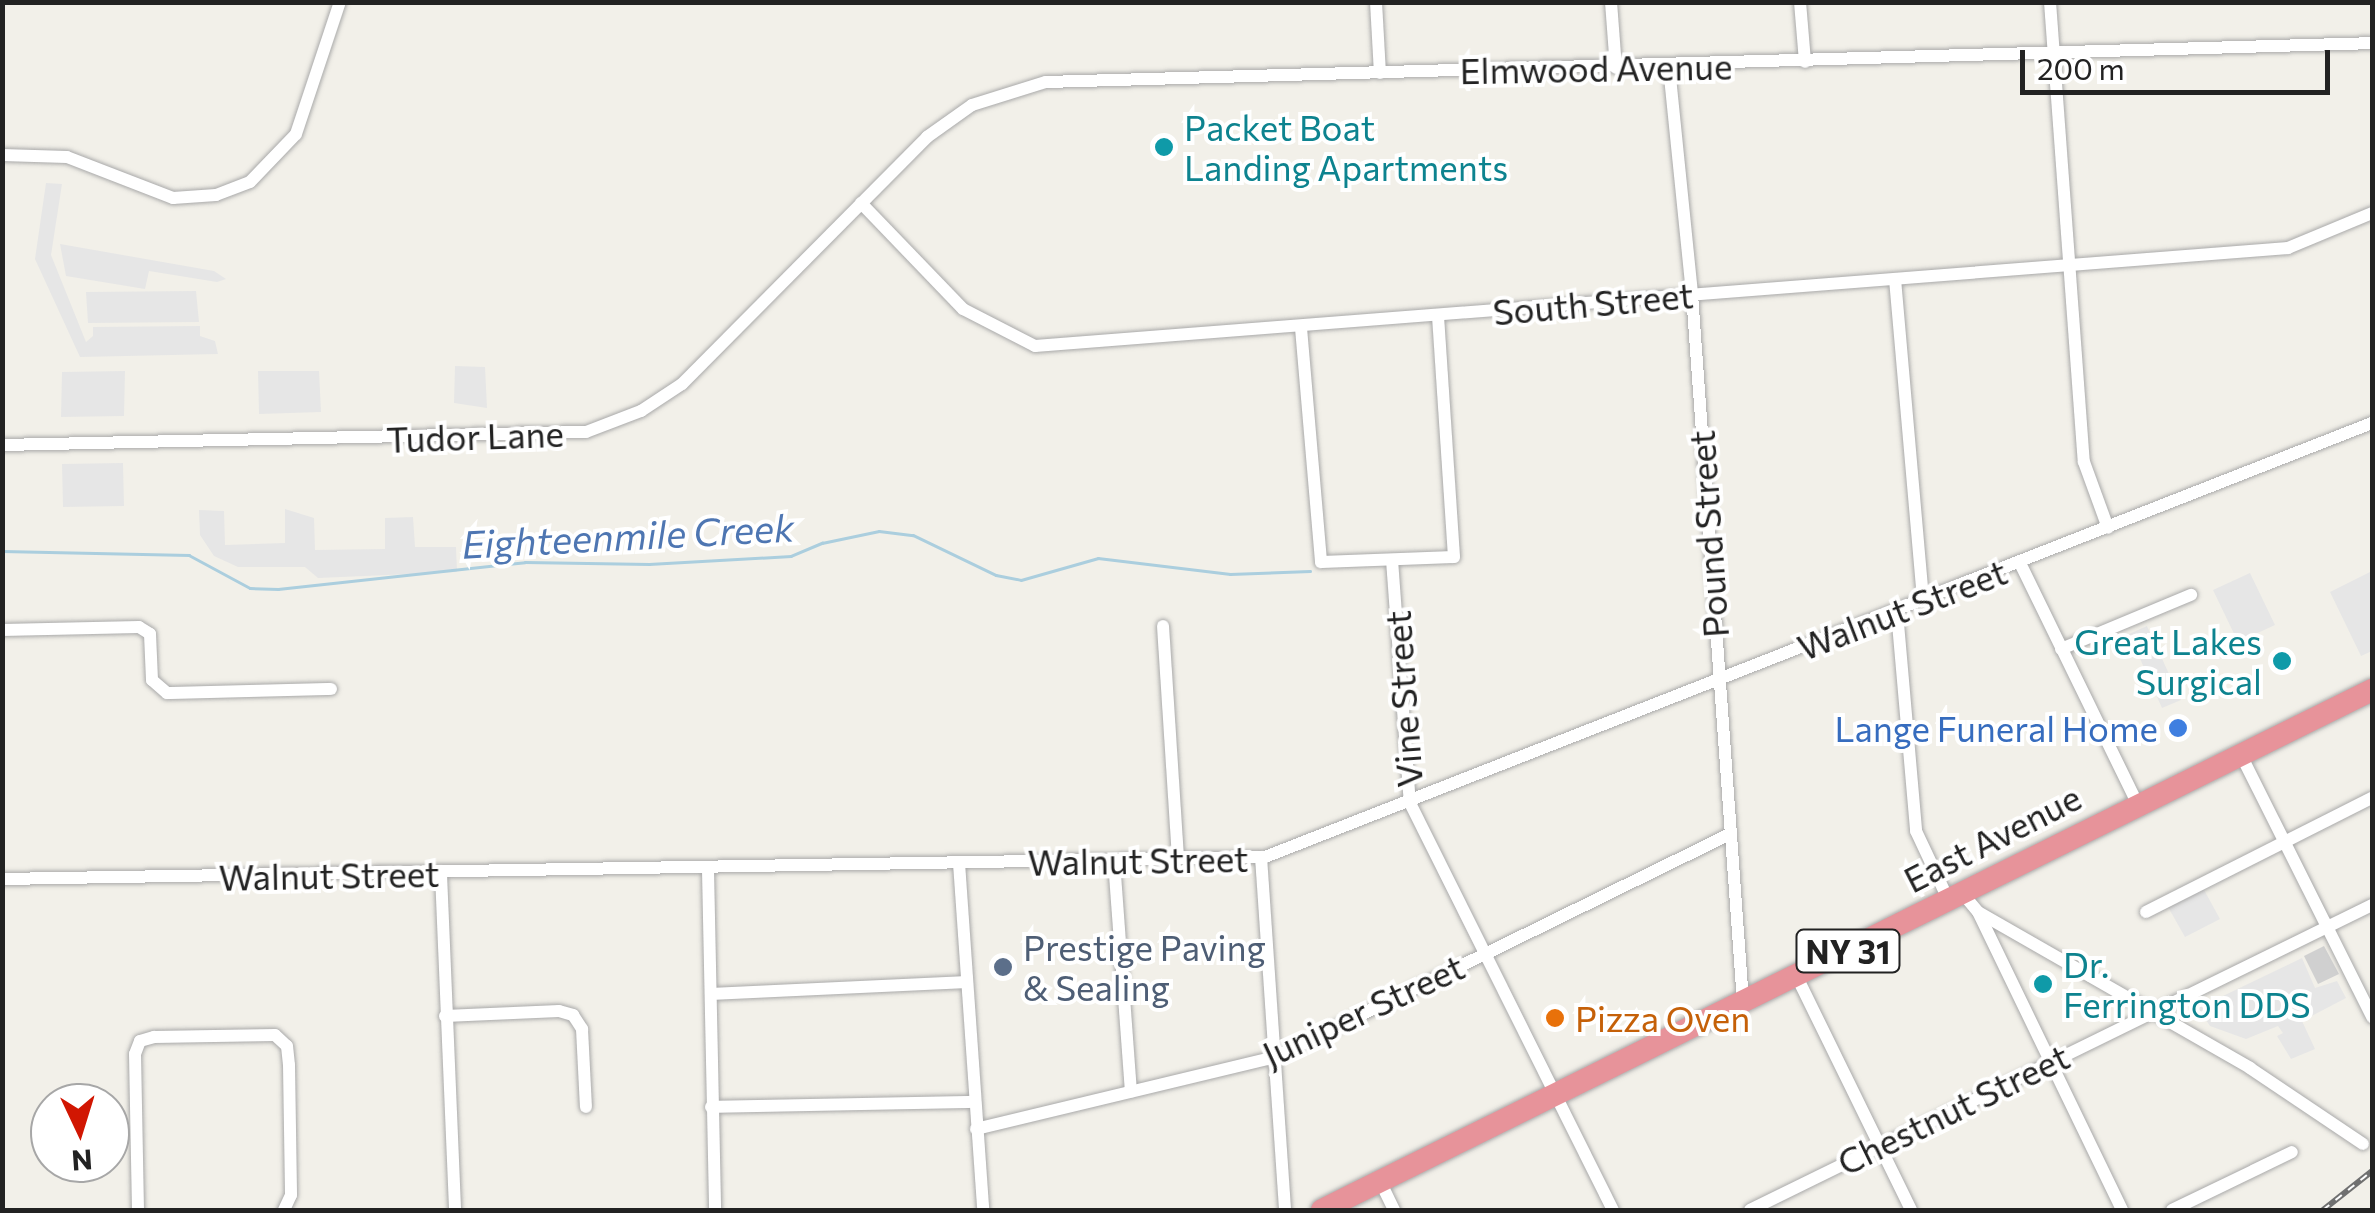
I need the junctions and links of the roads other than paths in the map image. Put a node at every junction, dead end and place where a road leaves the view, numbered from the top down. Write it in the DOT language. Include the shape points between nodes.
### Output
graph roads {
  1 [pos="340,2"];
  2 [pos="1376,2"];
  3 [pos="1611,2"];
  4 [pos="1800,2"];
  5 [pos="2050,2"];
  6 [pos="2372,43"];
  7 [pos="2052,52"];
  8 [pos="1805,62"];
  9 [pos="1669,66"];
  10 [pos="1616,68"];
  11 [pos="1380,72"];
  12 [pos="2,155"];
  13 [pos="860,204"];
  14 [pos="2372,213"];
  15 [pos="2070,262"];
  16 [pos="1895,279"];
  17 [pos="1692,294"];
  18 [pos="1438,316"];
  19 [pos="1301,328"];
  20 [pos="2372,423"];
  21 [pos="2,445"];
  22 [pos="2108,528"];
  23 [pos="1392,560"];
  24 [pos="2020,563"];
  25 [pos="2192,595"];
  26 [pos="1923,600"];
  27 [pos="1897,612"];
  28 [pos="1163,626"];
  29 [pos="2,630"];
  30 [pos="2062,649"];
  31 [pos="1717,680"];
  32 [pos="331,689"];
  33 [pos="2372,690"];
  34 [pos="2242,757"];
  35 [pos="2372,798"];
  36 [pos="1410,803"];
  37 [pos="2137,803"];
  38 [pos="1730,834"];
  39 [pos="2286,840"];
  40 [pos="1260,858"];
  41 [pos="1178,859"];
  42 [pos="1114,861"];
  43 [pos="959,863"];
  44 [pos="708,870"];
  45 [pos="441,874"];
  46 [pos="2,879"];
  47 [pos="1963,902"];
  48 [pos="2372,905"];
  49 [pos="2146,912"];
  50 [pos="2329,926"];
  51 [pos="1486,954"];
  52 [pos="1797,977"];
  53 [pos="967,982"];
  54 [pos="711,994"];
  55 [pos="1743,1002"];
  56 [pos="2371,1011"];
  57 [pos="2155,1012"];
  58 [pos="445,1016"];
  59 [pos="1275,1056"];
  60 [pos="2048,1062"];
  61 [pos="1131,1091"];
  62 [pos="1556,1094"];
  63 [pos="974,1102"];
  64 [pos="586,1107"];
  65 [pos="711,1108"];
  66 [pos="976,1129"];
  67 [pos="1879,1144"];
  68 [pos="2363,1144"];
  69 [pos="2292,1152"];
  70 [pos="1380,1182"];
  71 [pos="138,1210"];
  72 [pos="285,1210"];
  73 [pos="455,1210"];
  74 [pos="715,1210"];
  75 [pos="983,1210"];
  76 [pos="1285,1210"];
  77 [pos="1322,1210"];
  78 [pos="1394,1210"];
  79 [pos="1613,1210"];
  80 [pos="1750,1210"];
  81 [pos="1911,1210"];
  82 [pos="2122,1210"];
  83 [pos="2172,1210"];
  1 -- 12 [label="street" via="296,134 250,182 216,195 173,198 67,157"];
  2 -- 11 [label="street"];
  3 -- 10 [label="street"];
  4 -- 8 [label="street"];
  5 -- 7 [label="street"];
  6 -- 7 [label="street, Elmwood Avenue"];
  7 -- 8 [label="street, Elmwood Avenue"];
  7 -- 15 [label="street"];
  8 -- 9 [label="street, Elmwood Avenue"];
  9 -- 10 [label="street, Elmwood Avenue"];
  9 -- 17 [label="street, Pound Street"];
  10 -- 11 [label="street, Elmwood Avenue"];
  11 -- 13 [label="street, Elmwood Avenue" via="1046,82 972,105 927,136"];
  13 -- 19 [label="street, South Street" via="963,309 1035,346"];
  13 -- 21 [label="street, Tudor Lane" via="682,384 641,411 586,432"];
  14 -- 15 [label="street, South Street" via="2288,248"];
  15 -- 16 [label="street, South Street"];
  15 -- 22 [label="street" via="2084,462"];
  16 -- 17 [label="street, South Street"];
  16 -- 26 [label="street"];
  17 -- 18 [label="street, South Street"];
  17 -- 31 [label="street, Pound Street"];
  18 -- 19 [label="street, South Street"];
  18 -- 23 [label="street" via="1454,556"];
  19 -- 23 [label="street" via="1321,562"];
  20 -- 22 [label="street, Walnut Street"];
  22 -- 24 [label="street, Walnut Street"];
  23 -- 36 [label="street, Vine Street"];
  24 -- 26 [label="street, Walnut Street"];
  24 -- 30 [label="street"];
  25 -- 30 [label="street"];
  26 -- 27 [label="street, Walnut Street"];
  27 -- 31 [label="street, Walnut Street"];
  27 -- 47 [label="street" via="1916,831"];
  28 -- 41 [label="street"];
  29 -- 32 [label="street" via="139,627 150,634 152,680 167,693"];
  30 -- 37 [label="street"];
  31 -- 36 [label="street, Walnut Street"];
  31 -- 38 [label="street, Pound Street"];
  33 -- 34 [label="highway, East Avenue / NY 31"];
  34 -- 37 [label="highway, East Avenue / NY 31"];
  34 -- 39 [label="street"];
  35 -- 39 [label="street"];
  36 -- 40 [label="street, Walnut Street"];
  36 -- 51 [label="street, Vine Street"];
  37 -- 47 [label="highway, East Avenue / NY 31"];
  38 -- 51 [label="street, Juniper Street"];
  38 -- 55 [label="street, Pound Street"];
  39 -- 49 [label="street"];
  39 -- 50 [label="street"];
  40 -- 41 [label="street, Walnut Street"];
  40 -- 59 [label="street"];
  41 -- 42 [label="street, Walnut Street"];
  42 -- 43 [label="street, Walnut Street"];
  42 -- 61 [label="street"];
  43 -- 44 [label="street, Walnut Street"];
  43 -- 53 [label="street"];
  44 -- 45 [label="street, Walnut Street"];
  44 -- 54 [label="street"];
  45 -- 46 [label="street, Walnut Street"];
  45 -- 58 [label="street"];
  47 -- 52 [label="highway, East Avenue / NY 31"];
  47 -- 57 [label="street"];
  47 -- 60 [label="street"];
  48 -- 50 [label="street, Chestnut Street"];
  50 -- 56 [label="street"];
  50 -- 57 [label="street, Chestnut Street"];
  51 -- 59 [label="street, Juniper Street"];
  51 -- 62 [label="street, Vine Street"];
  52 -- 55 [label="highway, East Avenue / NY 31"];
  52 -- 67 [label="street"];
  53 -- 54 [label="street"];
  53 -- 63 [label="street"];
  54 -- 65 [label="street"];
  55 -- 62 [label="highway, East Avenue / NY 31"];
  57 -- 60 [label="street, Chestnut Street"];
  57 -- 68 [label="street"];
  58 -- 64 [label="street" via="573,1015 582,1029"];
  58 -- 73 [label="street"];
  59 -- 61 [label="street, Juniper Street"];
  59 -- 76 [label="street"];
  60 -- 67 [label="street, Chestnut Street"];
  60 -- 82 [label="street"];
  61 -- 66 [label="street, Juniper Street"];
  62 -- 70 [label="highway, East Avenue / NY 31"];
  62 -- 79 [label="street, Vine Street"];
  63 -- 65 [label="street"];
  63 -- 66 [label="street"];
  65 -- 74 [label="street"];
  66 -- 75 [label="street"];
  67 -- 80 [label="street, Chestnut Street"];
  67 -- 81 [label="street"];
  69 -- 83 [label="street"];
  70 -- 77 [label="highway, East Avenue / NY 31"];
  70 -- 78 [label="street"];
  71 -- 72 [label="street" via="140,1041 275,1035 287,1046 289,1065 291,1195"];
}
